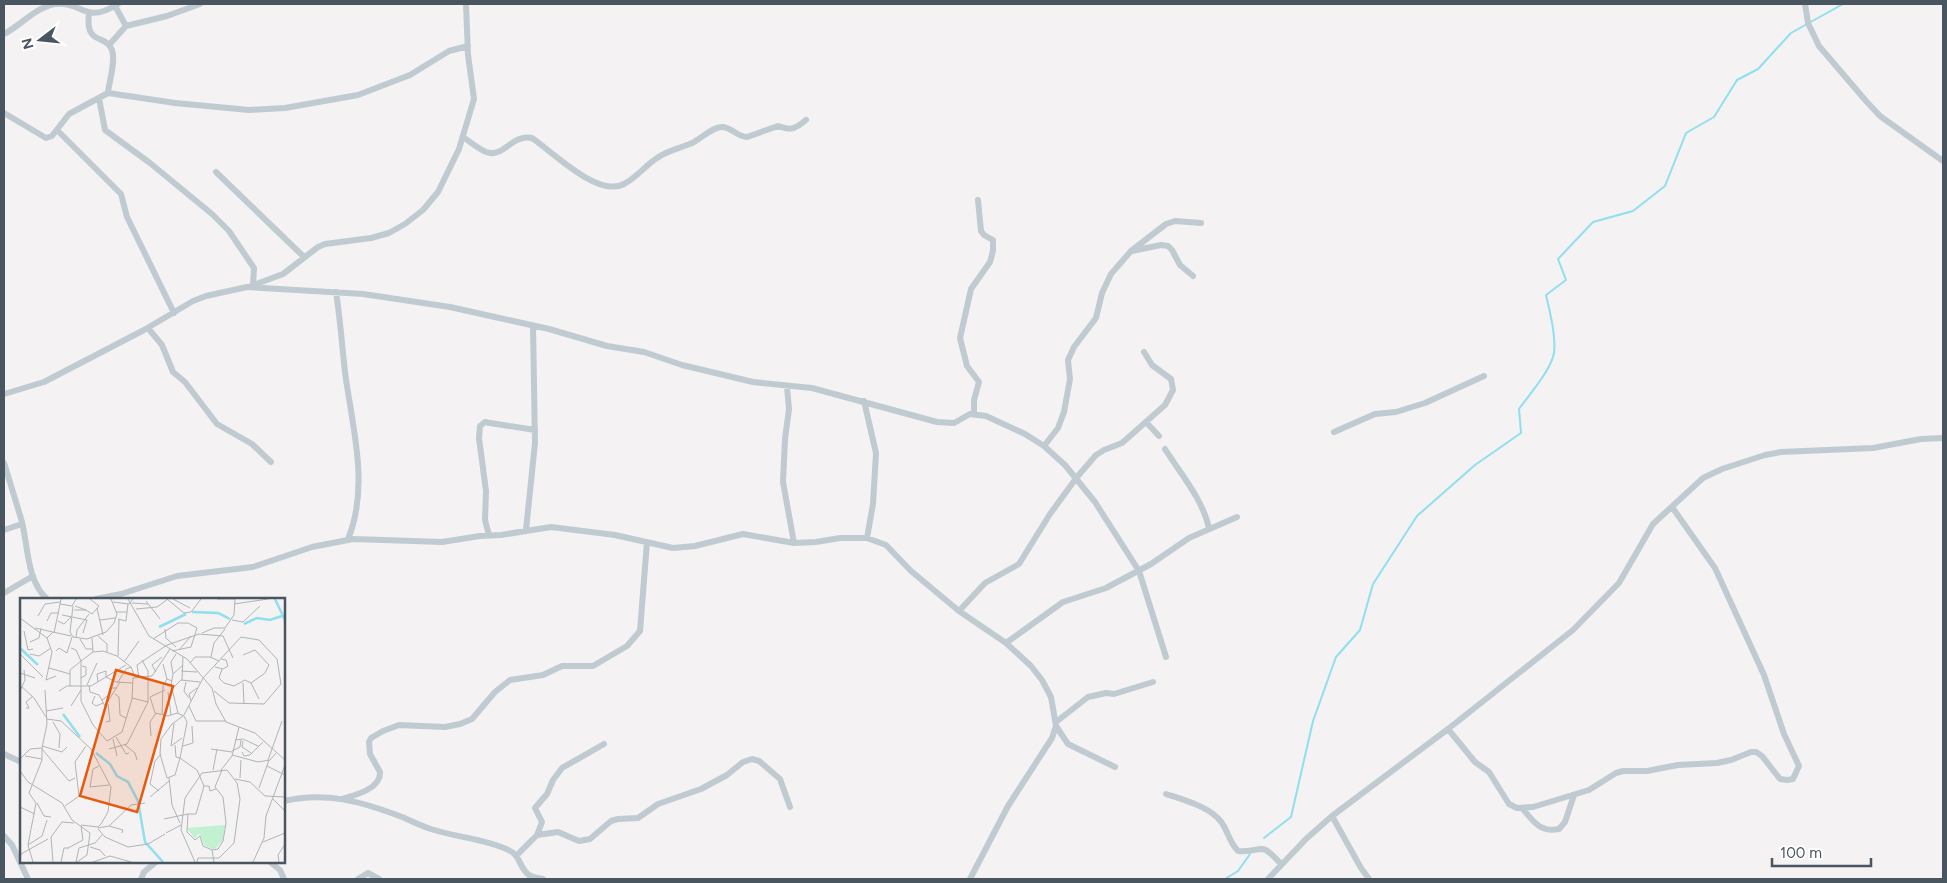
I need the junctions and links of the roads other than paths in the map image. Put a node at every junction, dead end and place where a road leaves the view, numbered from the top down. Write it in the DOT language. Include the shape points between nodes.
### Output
graph roads {
  1 [pos="200,4"];
  2 [pos="466,4"];
  3 [pos="1805,4"];
  4 [pos="116,5"];
  5 [pos="43,6"];
  6 [pos="89,14"];
  7 [pos="126,26"];
  8 [pos="4,34"];
  9 [pos="109,45"];
  10 [pos="468,46"];
  11 [pos="108,93"];
  12 [pos="99,98"];
  13 [pos="4,112"];
  14 [pos="806,120"];
  15 [pos="57,130"];
  16 [pos="463,138"];
  17 [pos="1943,161"];
  18 [pos="216,172"];
  19 [pos="978,200"];
  20 [pos="1202,223"];
  21 [pos="1131,251"];
  22 [pos="304,257"];
  23 [pos="1193,276"];
  24 [pos="250,286"];
  25 [pos="336,292"];
  26 [pos="174,313"];
  27 [pos="533,326"];
  28 [pos="148,328"];
  29 [pos="1144,352"];
  30 [pos="1484,376"];
  31 [pos="787,387"];
  32 [pos="4,394"];
  33 [pos="864,401"];
  34 [pos="974,414"];
  35 [pos="1146,422"];
  36 [pos="535,430"];
  37 [pos="1334,432"];
  38 [pos="1159,436"];
  39 [pos="1943,438"];
  40 [pos="1044,446"];
  41 [pos="1165,449"];
  42 [pos="4,462"];
  43 [pos="272,462"];
  44 [pos="1077,478"];
  45 [pos="1672,508"];
  46 [pos="1236,516"];
  47 [pos="22,524"];
  48 [pos="1209,529"];
  49 [pos="4,530"];
  50 [pos="526,530"];
  51 [pos="489,535"];
  52 [pos="867,538"];
  53 [pos="348,539"];
  54 [pos="647,542"];
  55 [pos="794,543"];
  56 [pos="1139,571"];
  57 [pos="33,576"];
  58 [pos="4,593"];
  59 [pos="121,597"];
  60 [pos="46,598"];
  61 [pos="108,598"];
  62 [pos="959,611"];
  63 [pos="1006,643"];
  64 [pos="1166,657"];
  65 [pos="1153,682"];
  66 [pos="1056,724"];
  67 [pos="1448,730"];
  68 [pos="604,744"];
  69 [pos="4,754"];
  70 [pos="20,762"];
  71 [pos="1115,767"];
  72 [pos="1166,794"];
  73 [pos="1574,795"];
  74 [pos="342,798"];
  75 [pos="285,801"];
  76 [pos="790,807"];
  77 [pos="1522,808"];
  78 [pos="1332,816"];
  79 [pos="537,835"];
  80 [pos="4,836"];
  81 [pos="517,855"];
  82 [pos="20,862"];
  83 [pos="20,863"];
  84 [pos="155,863"];
  85 [pos="271,863"];
  86 [pos="1281,864"];
  87 [pos="28,879"];
  88 [pos="141,879"];
  89 [pos="284,879"];
  90 [pos="358,879"];
  91 [pos="379,879"];
  92 [pos="543,879"];
  93 [pos="970,879"];
  94 [pos="1268,879"];
  95 [pos="1369,879"];
  1 -- 7 [label="street"];
  2 -- 10 [label="street"];
  3 -- 17 [label="street" via="1808,22 1820,46 1866,102 1880,116"];
  4 -- 6 [label="street"];
  4 -- 7 [label="street"];
  5 -- 6 [label="street" via="66,5"];
  5 -- 8 [label="street"];
  6 -- 9 [label="street" via="90,32"];
  7 -- 9 [label="street"];
  9 -- 11 [label="street" via="113,57"];
  10 -- 11 [label="street" via="449,51 410,75 358,95 286,108 241,109"];
  10 -- 16 [label="street" via="474,92"];
  11 -- 12 [label="street"];
  12 -- 15 [label="street" via="69,114"];
  12 -- 24 [label="street" via="105,130 150,163 229,230 254,268"];
  13 -- 15 [label="street" via="46,138"];
  14 -- 16 [label="street" via="794,129 778,126 747,137 720,127 698,141 659,156 629,181 613,188 584,176 532,138 518,138 497,153 490,153"];
  15 -- 26 [label="street" via="121,194 127,217"];
  16 -- 22 [label="street" via="438,192 404,224 379,236 325,244"];
  18 -- 22 [label="street"];
  19 -- 34 [label="street" via="981,231 994,244 990,262 971,289 960,338 966,366 980,382 974,400"];
  20 -- 21 [label="street" via="1169,222"];
  21 -- 23 [label="street" via="1168,246 1180,265"];
  21 -- 40 [label="street" via="1111,274 1096,318 1070,353 1070,380 1064,412 1058,428"];
  22 -- 24 [label="street" via="283,274"];
  24 -- 25 [label="street"];
  24 -- 26 [label="street" via="206,296"];
  25 -- 27 [label="street" via="443,306"];
  25 -- 53 [label="street" via="358,447 356,514"];
  26 -- 28 [label="street"];
  27 -- 31 [label="street" via="607,346 644,352 682,365"];
  27 -- 36 [label="street"];
  28 -- 32 [label="street" via="44,382"];
  28 -- 43 [label="street" via="162,345 174,372 186,382 217,424 252,444"];
  29 -- 35 [label="street" via="1152,365 1171,379 1173,386 1165,406"];
  30 -- 37 [label="street" via="1425,403 1396,412 1375,414"];
  31 -- 33 [label="street" via="812,388"];
  31 -- 55 [label="street" via="789,409 783,482"];
  33 -- 34 [label="street" via="917,418 950,424"];
  33 -- 52 [label="street" via="876,453"];
  34 -- 40 [label="street" via="1014,428"];
  35 -- 38 [label="street"];
  35 -- 44 [label="street" via="1122,443 1100,452"];
  36 -- 50 [label="street"];
  36 -- 51 [label="street" via="485,422 480,426"];
  39 -- 45 [label="street" via="1874,448 1792,450 1765,455 1711,474 1694,485"];
  40 -- 44 [label="street"];
  41 -- 48 [label="street" via="1197,497"];
  42 -- 47 [label="street"];
  44 -- 56 [label="street"];
  44 -- 62 [label="street" via="1019,564 985,583"];
  45 -- 67 [label="street" via="1653,524 1625,575 1598,606 1557,644"];
  45 -- 73 [label="street" via="1710,559 1722,582 1798,762 1797,774 1787,780 1780,779 1762,756 1751,752 1717,763 1623,771"];
  46 -- 48 [label="street"];
  47 -- 49 [label="street"];
  47 -- 57 [label="street"];
  48 -- 56 [label="street" via="1189,538"];
  50 -- 51 [label="street"];
  50 -- 54 [label="street" via="551,527"];
  51 -- 53 [label="street" via="442,542"];
  52 -- 55 [label="street"];
  52 -- 62 [label="street" via="886,544 909,569"];
  53 -- 59 [label="street" via="312,546 253,567 177,576"];
  54 -- 55 [label="street" via="682,548 748,534"];
  54 -- 74 [label="street" via="640,632 627,646 593,666 562,666 542,675 510,680 472,718 460,724 445,727 399,725 383,731 369,742 370,754 380,772 378,781 368,790"];
  56 -- 63 [label="street" via="1106,588 1062,602"];
  56 -- 64 [label="street"];
  57 -- 58 [label="street"];
  57 -- 60 [label="street"];
  59 -- 61 [label="street"];
  62 -- 63 [label="street"];
  63 -- 66 [label="street" via="1042,680"];
  65 -- 66 [label="street" via="1114,694 1088,697"];
  66 -- 71 [label="street" via="1069,745"];
  66 -- 93 [label="street" via="1046,748 1004,814"];
  67 -- 77 [label="street" via="1475,762 1489,772 1509,804"];
  67 -- 78 [label="street"];
  68 -- 79 [label="street" via="569,763 558,773 535,808 542,822"];
  69 -- 70 [label="street"];
  72 -- 86 [label="street" via="1216,816 1238,851 1263,848"];
  73 -- 77 [label="street"];
  73 -- 77 [label="street" via="1565,822 1559,829 1538,827"];
  74 -- 75 [label="street" via="307,797"];
  74 -- 81 [label="street" via="430,829 483,840"];
  76 -- 79 [label="street" via="780,778 752,759 743,762 728,776 695,792 658,804 638,818 611,821 590,839 578,841 558,832"];
  78 -- 86 [label="street"];
  78 -- 95 [label="street"];
  79 -- 81 [label="street"];
  80 -- 82 [label="street"];
  81 -- 92 [label="street" via="527,874"];
  83 -- 87 [label="street"];
  84 -- 88 [label="street"];
  85 -- 89 [label="street"];
  86 -- 94 [label="street"];
  90 -- 91 [label="street" via="368,873"];
}
